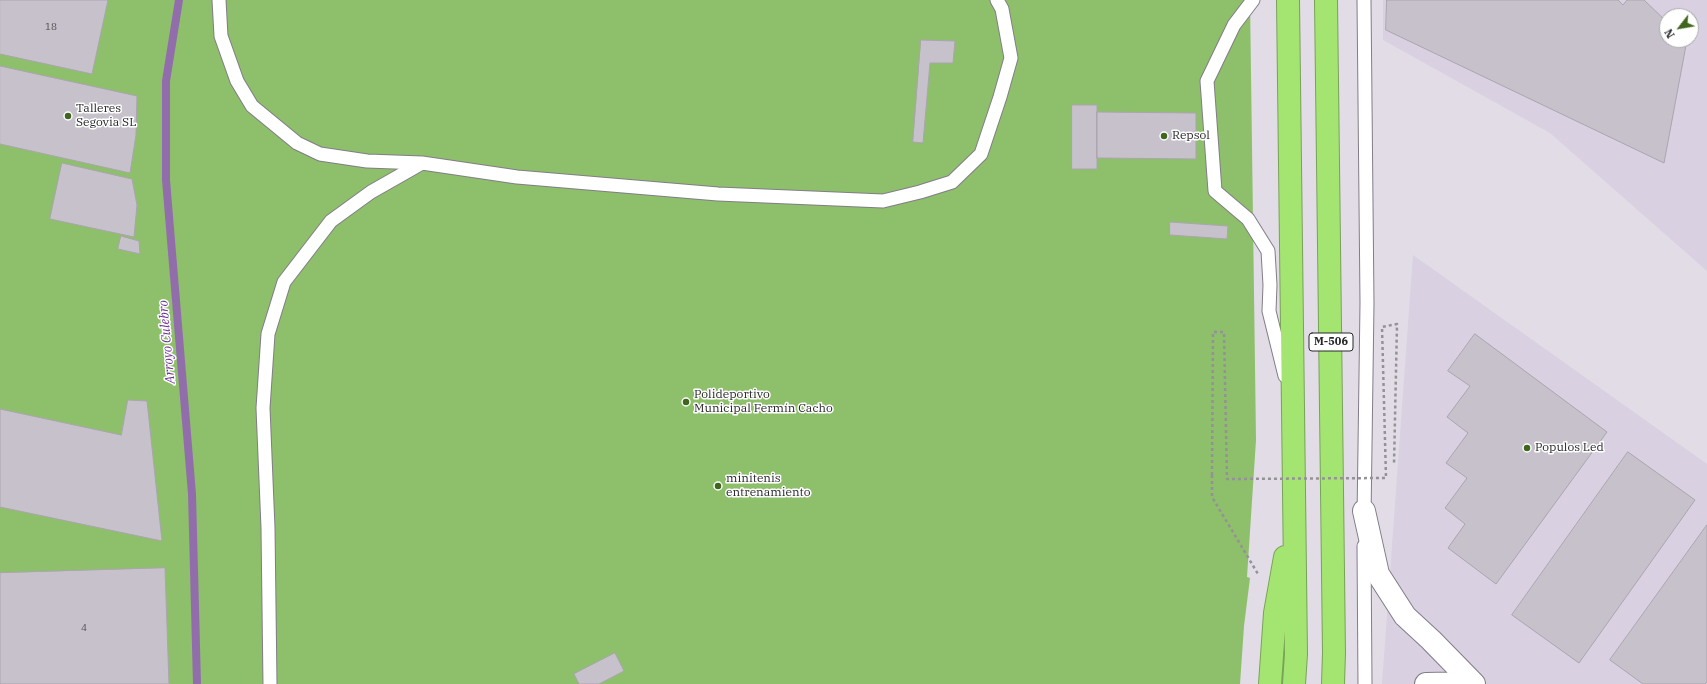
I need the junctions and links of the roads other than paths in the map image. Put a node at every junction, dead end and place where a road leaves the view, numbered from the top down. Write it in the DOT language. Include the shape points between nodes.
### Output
graph roads {
  1 [pos="219,0"];
  2 [pos="997,0"];
  3 [pos="1253,0"];
  4 [pos="1288,0"];
  5 [pos="1326,0"];
  6 [pos="1364,0"];
  7 [pos="422,163"];
  8 [pos="1293,406"];
  9 [pos="1294,511"];
  10 [pos="1364,511"];
  11 [pos="1473,683"];
  12 [pos="270,684"];
  13 [pos="1270,684"];
  14 [pos="1294,684"];
  15 [pos="1332,684"];
  16 [pos="1365,684"];
  17 [pos="1426,684"];
  1 -- 7 [label="lane" via="221,36 237,80 252,106 297,143 320,154 367,161"];
  2 -- 7 [label="lane" via="1002,9 1011,58 981,154 952,182 920,192 883,201 718,194 517,177"];
  3 -- 8 [label="lane" via="1234,25 1207,81 1215,191 1248,219 1268,251 1269,311"];
  4 -- 8 [label="highway, M-506"];
  5 -- 15 [label="highway, M-506" via="1334,653"];
  6 -- 10 [label="lane" via="1367,295"];
  7 -- 12 [label="lane" via="371,192 331,222 284,282 268,334 263,408"];
  8 -- 9 [label="highway, M-506"];
  9 -- 13 [label="highway" via="1275,613"];
  9 -- 14 [label="highway, M-506"];
  10 -- 11 [label="street" via="1378,574 1405,616"];
  10 -- 16 [label="lane"];
  11 -- 17 [label="street"];
}
